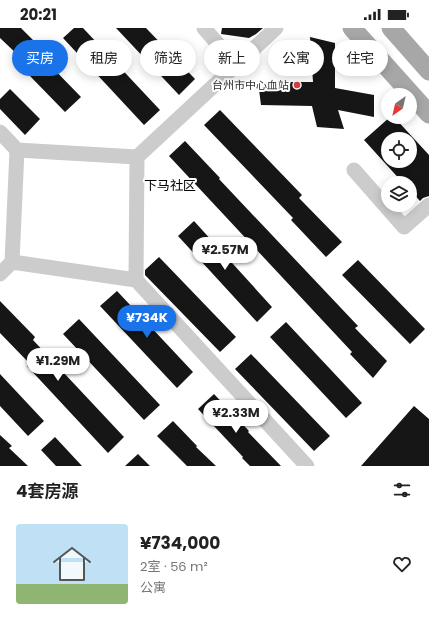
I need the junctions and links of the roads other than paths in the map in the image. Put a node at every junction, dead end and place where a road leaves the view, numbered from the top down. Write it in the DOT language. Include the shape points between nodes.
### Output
graph roads {
  1 [pos="204,28"];
  2 [pos="276,28"];
  3 [pos="352,28"];
  4 [pos="391,28"];
  5 [pos="214,40"];
  6 [pos="260,43"];
  7 [pos="429,71"];
  8 [pos="224,76"];
  9 [pos="429,114"];
  10 [pos="0,132"];
  11 [pos="17,150"];
  12 [pos="137,157"];
  13 [pos="354,170"];
  14 [pos="429,206"];
  15 [pos="12,262"];
  16 [pos="0,274"];
  17 [pos="136,280"];
  18 [pos="307,466"];
  1 -- 5 [label="street"];
  2 -- 6 [label="street"];
  3 -- 9 [label="main road"];
  4 -- 7 [label="main road"];
  8 -- 12 [label="street"];
  10 -- 11 [label="street"];
  11 -- 12 [label="street"];
  11 -- 15 [label="street"];
  12 -- 17 [label="street"];
  13 -- 14 [label="street" via="404,227"];
  15 -- 16 [label="street"];
  15 -- 17 [label="street"];
  17 -- 18 [label="street"];
}
